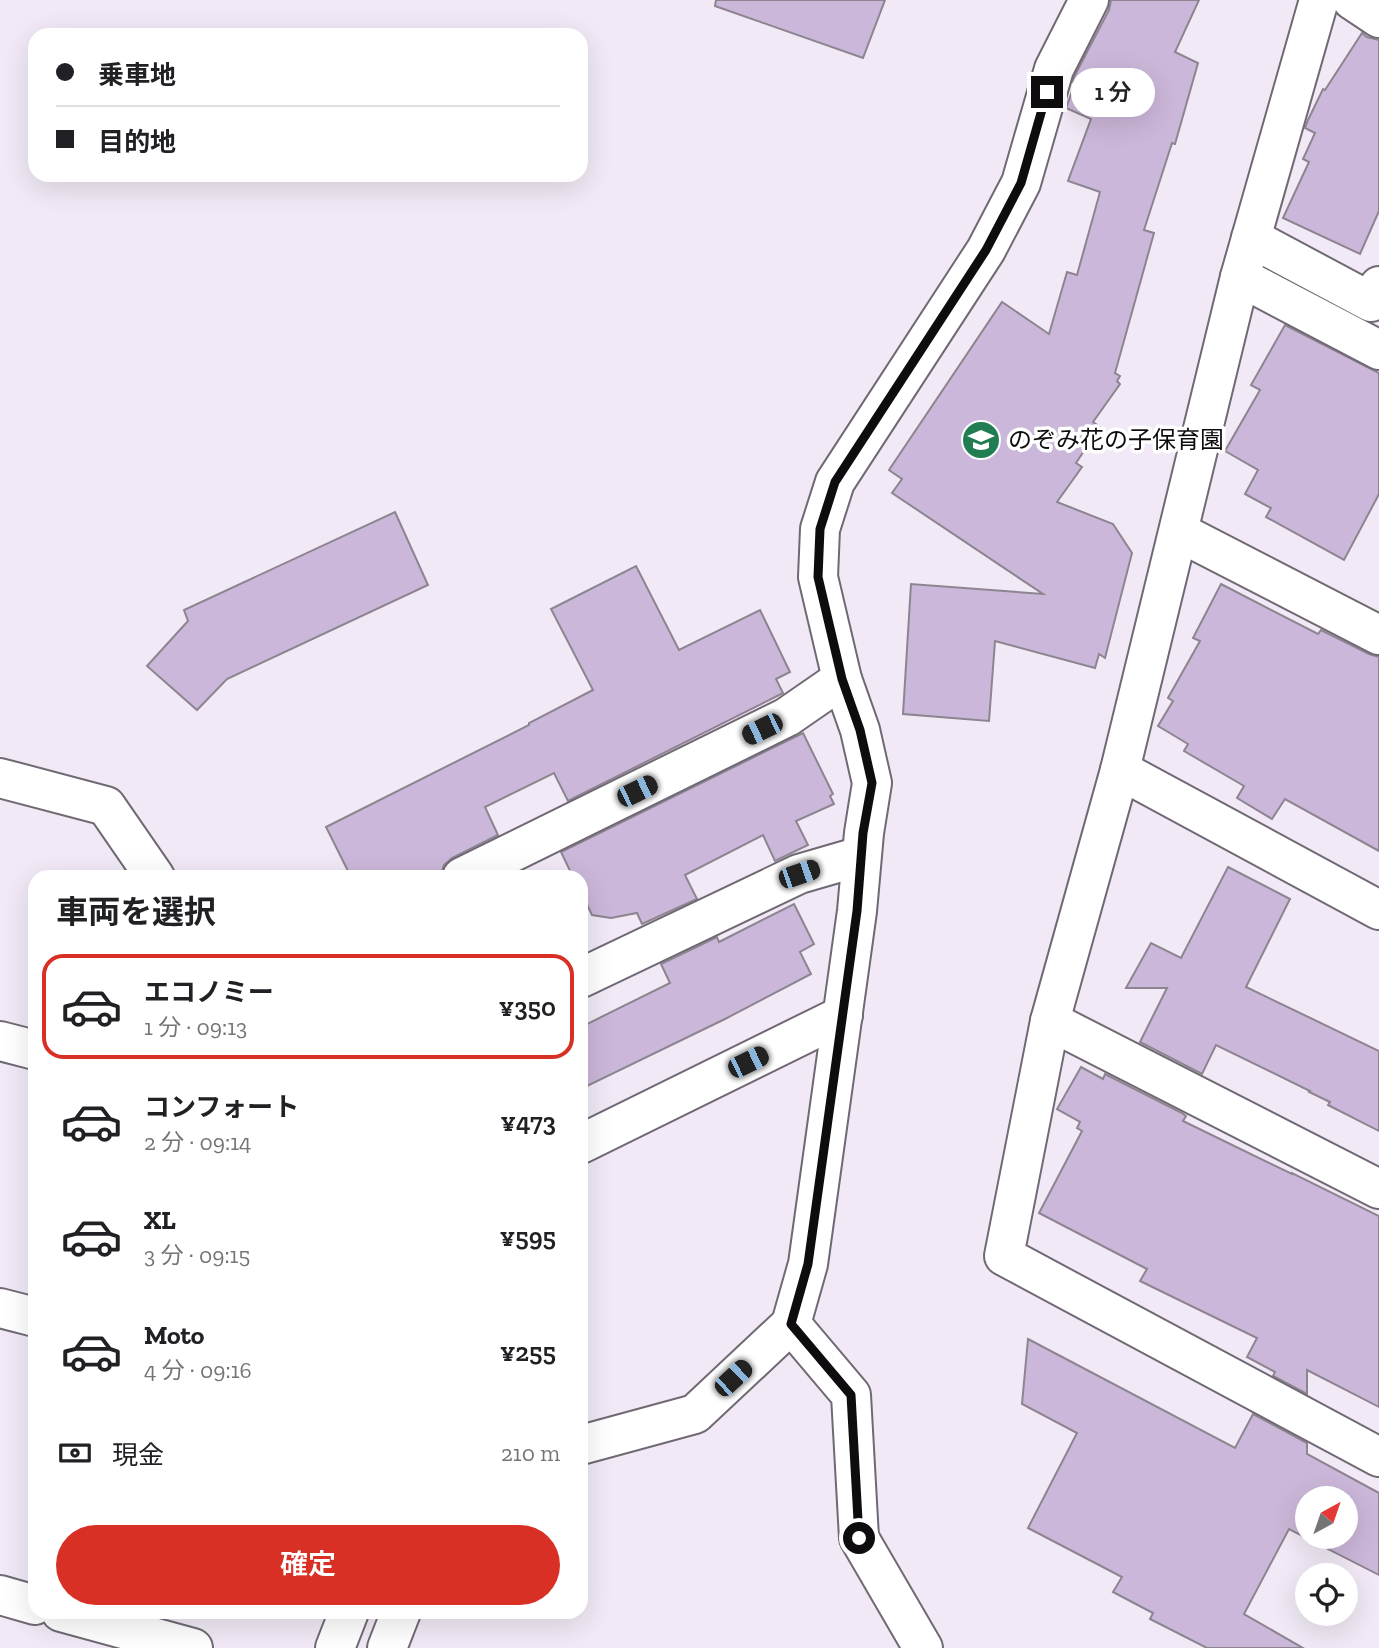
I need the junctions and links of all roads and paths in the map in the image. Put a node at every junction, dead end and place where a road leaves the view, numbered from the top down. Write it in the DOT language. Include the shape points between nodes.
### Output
graph roads {
  1 [pos="1089,0"];
  2 [pos="1319,0"];
  3 [pos="1352,0"];
  4 [pos="1379,18"];
  5 [pos="1251,238"];
  6 [pos="1240,277"];
  7 [pos="1379,286"];
  8 [pos="1379,350"];
  9 [pos="1179,531"];
  10 [pos="1379,635"];
  11 [pos="842,679"];
  12 [pos="1120,770"];
  13 [pos="0,778"];
  14 [pos="861,856"];
  15 [pos="150,870"];
  16 [pos="476,870"];
  17 [pos="1379,910"];
  18 [pos="588,975"];
  19 [pos="843,1015"];
  20 [pos="1049,1021"];
  21 [pos="0,1041"];
  22 [pos="28,1048"];
  23 [pos="588,1141"];
  24 [pos="1379,1189"];
  25 [pos="0,1308"];
  26 [pos="28,1315"];
  27 [pos="791,1324"];
  28 [pos="588,1443"];
  29 [pos="1379,1457"];
  30 [pos="0,1595"];
  31 [pos="28,1603"];
  32 [pos="83,1619"];
  33 [pos="346,1619"];
  34 [pos="398,1619"];
  35 [pos="114,1629"];
  36 [pos="193,1648"];
  37 [pos="335,1648"];
  38 [pos="387,1648"];
  39 [pos="923,1648"];
  1 -- 11 [label="street" via="1054,69 1021,183 986,250 835,482 820,529 818,577"];
  2 -- 5 [label="street"];
  3 -- 4 [label="street"];
  5 -- 6 [label="street"];
  5 -- 7 [label="street" via="1371,302"];
  6 -- 8 [label="street"];
  6 -- 9 [label="street"];
  9 -- 10 [label="street"];
  9 -- 12 [label="street"];
  11 -- 14 [label="street" via="872,783"];
  11 -- 16 [label="street" via="788,717"];
  12 -- 17 [label="street"];
  12 -- 20 [label="street"];
  13 -- 15 [label="street" via="106,806"];
  14 -- 18 [label="street" via="799,874"];
  14 -- 19 [label="street"];
  19 -- 23 [label="street"];
  19 -- 27 [label="street" via="808,1264"];
  20 -- 24 [label="street"];
  20 -- 29 [label="street" via="1004,1256"];
  21 -- 22 [label="street"];
  25 -- 26 [label="street"];
  27 -- 28 [label="street" via="695,1414"];
  27 -- 39 [label="street" via="851,1395 859,1538"];
  30 -- 31 [label="street"];
  32 -- 35 [label="street"];
  33 -- 37 [label="street"];
  34 -- 38 [label="street"];
  35 -- 36 [label="street"];
}
